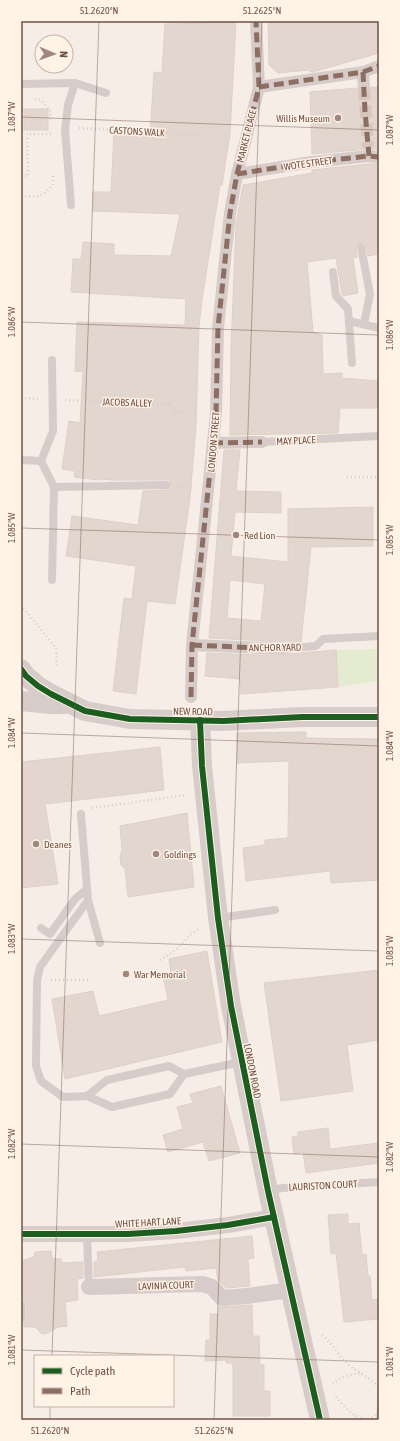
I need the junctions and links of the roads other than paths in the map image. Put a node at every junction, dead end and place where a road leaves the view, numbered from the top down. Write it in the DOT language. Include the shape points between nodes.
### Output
graph roads {
  1 [pos="256,21"];
  2 [pos="379,66"];
  3 [pos="363,72"];
  4 [pos="75,83"];
  5 [pos="21,84"];
  6 [pos="258,87"];
  7 [pos="364,88"];
  8 [pos="106,93"];
  9 [pos="372,153"];
  10 [pos="238,174"];
  11 [pos="235,186"];
  12 [pos="71,205"];
  13 [pos="361,247"];
  14 [pos="333,272"];
  15 [pos="349,320"];
  16 [pos="364,324"];
  17 [pos="379,328"];
  18 [pos="52,360"];
  19 [pos="352,363"];
  20 [pos="379,436"];
  21 [pos="262,442"];
  22 [pos="213,443"];
  23 [pos="21,460"];
  24 [pos="41,461"];
  25 [pos="167,485"];
  26 [pos="54,487"];
  27 [pos="52,580"];
  28 [pos="379,636"];
  29 [pos="192,645"];
  30 [pos="283,649"];
  31 [pos="21,669"];
  32 [pos="191,697"];
  33 [pos="21,701"];
  34 [pos="70,703"];
  35 [pos="379,717"];
  36 [pos="200,720"];
  37 [pos="80,814"];
  38 [pos="87,889"];
  39 [pos="88,900"];
  40 [pos="275,910"];
  41 [pos="218,918"];
  42 [pos="41,928"];
  43 [pos="100,943"];
  44 [pos="241,1062"];
  45 [pos="184,1074"];
  46 [pos="87,1096"];
  47 [pos="379,1182"];
  48 [pos="268,1191"];
  49 [pos="274,1217"];
  50 [pos="21,1234"];
  51 [pos="87,1234"];
  52 [pos="89,1288"];
  53 [pos="291,1290"];
  54 [pos="21,1304"];
  55 [pos="21,1318"];
  56 [pos="320,1420"];
  1 -- 6 [label="street, MARKET PLACE"];
  2 -- 3 [label="street"];
  3 -- 6 [label="street"];
  3 -- 7 [label="street"];
  4 -- 5 [label="lane"];
  4 -- 8 [label="lane"];
  4 -- 12 [label="lane" via="68,105 65,130"];
  6 -- 10 [label="street, MARKET PLACE"];
  9 -- 10 [label="street, WOTE STREET"];
  10 -- 11 [label="street, MARKET PLACE"];
  11 -- 22 [label="street, LONDON STREET" via="218,328"];
  13 -- 16 [label="lane" via="370,294"];
  14 -- 15 [label="lane" via="336,296 348,309"];
  15 -- 16 [label="lane"];
  15 -- 19 [label="lane"];
  16 -- 17 [label="lane"];
  18 -- 24 [label="lane" via="53,431"];
  20 -- 21 [label="lane, MAY PLACE"];
  21 -- 22 [label="street, MAY PLACE"];
  22 -- 29 [label="street, LONDON STREET"];
  23 -- 24 [label="lane"];
  24 -- 26 [label="lane"];
  25 -- 26 [label="lane"];
  26 -- 27 [label="lane"];
  28 -- 30 [label="lane, ANCHOR YARD" via="323,639 316,646"];
  29 -- 30 [label="street, ANCHOR YARD"];
  29 -- 32 [label="street, LONDON STREET"];
  31 -- 34 [label="street, NEW ROAD" via="38,686"];
  33 -- 34 [label="street"];
  34 -- 36 [label="street, NEW ROAD" via="86,711 130,719"];
  35 -- 36 [label="street, NEW ROAD"];
  36 -- 41 [label="street, LONDON ROAD" via="202,766"];
  37 -- 38 [label="lane"];
  38 -- 39 [label="lane"];
  38 -- 42 [label="lane" via="75,899 50,934"];
  39 -- 43 [label="lane"];
  39 -- 46 [label="lane" via="40,966 37,981 36,1066 41,1081 63,1097"];
  40 -- 41 [label="lane"];
  41 -- 44 [label="street, LONDON ROAD"];
  44 -- 45 [label="lane"];
  44 -- 48 [label="street, LONDON ROAD"];
  45 -- 46 [label="lane" via="169,1066 107,1080"];
  45 -- 46 [label="lane" via="170,1094 131,1103 112,1107"];
  47 -- 48 [label="lane, LAURISTON COURT"];
  48 -- 49 [label="street, LONDON ROAD"];
  49 -- 51 [label="street, WHITE HART LANE" via="176,1231 128,1229"];
  49 -- 53 [label="street, LONDON ROAD"];
  50 -- 51 [label="street, WHITE HART LANE"];
  51 -- 52 [label="lane, LAVINIA COURT"];
  52 -- 53 [label="street, LAVINIA COURT" via="202,1284 212,1288 222,1298"];
  53 -- 56 [label="street, LONDON ROAD"];
  54 -- 55 [label="lane"];
}
